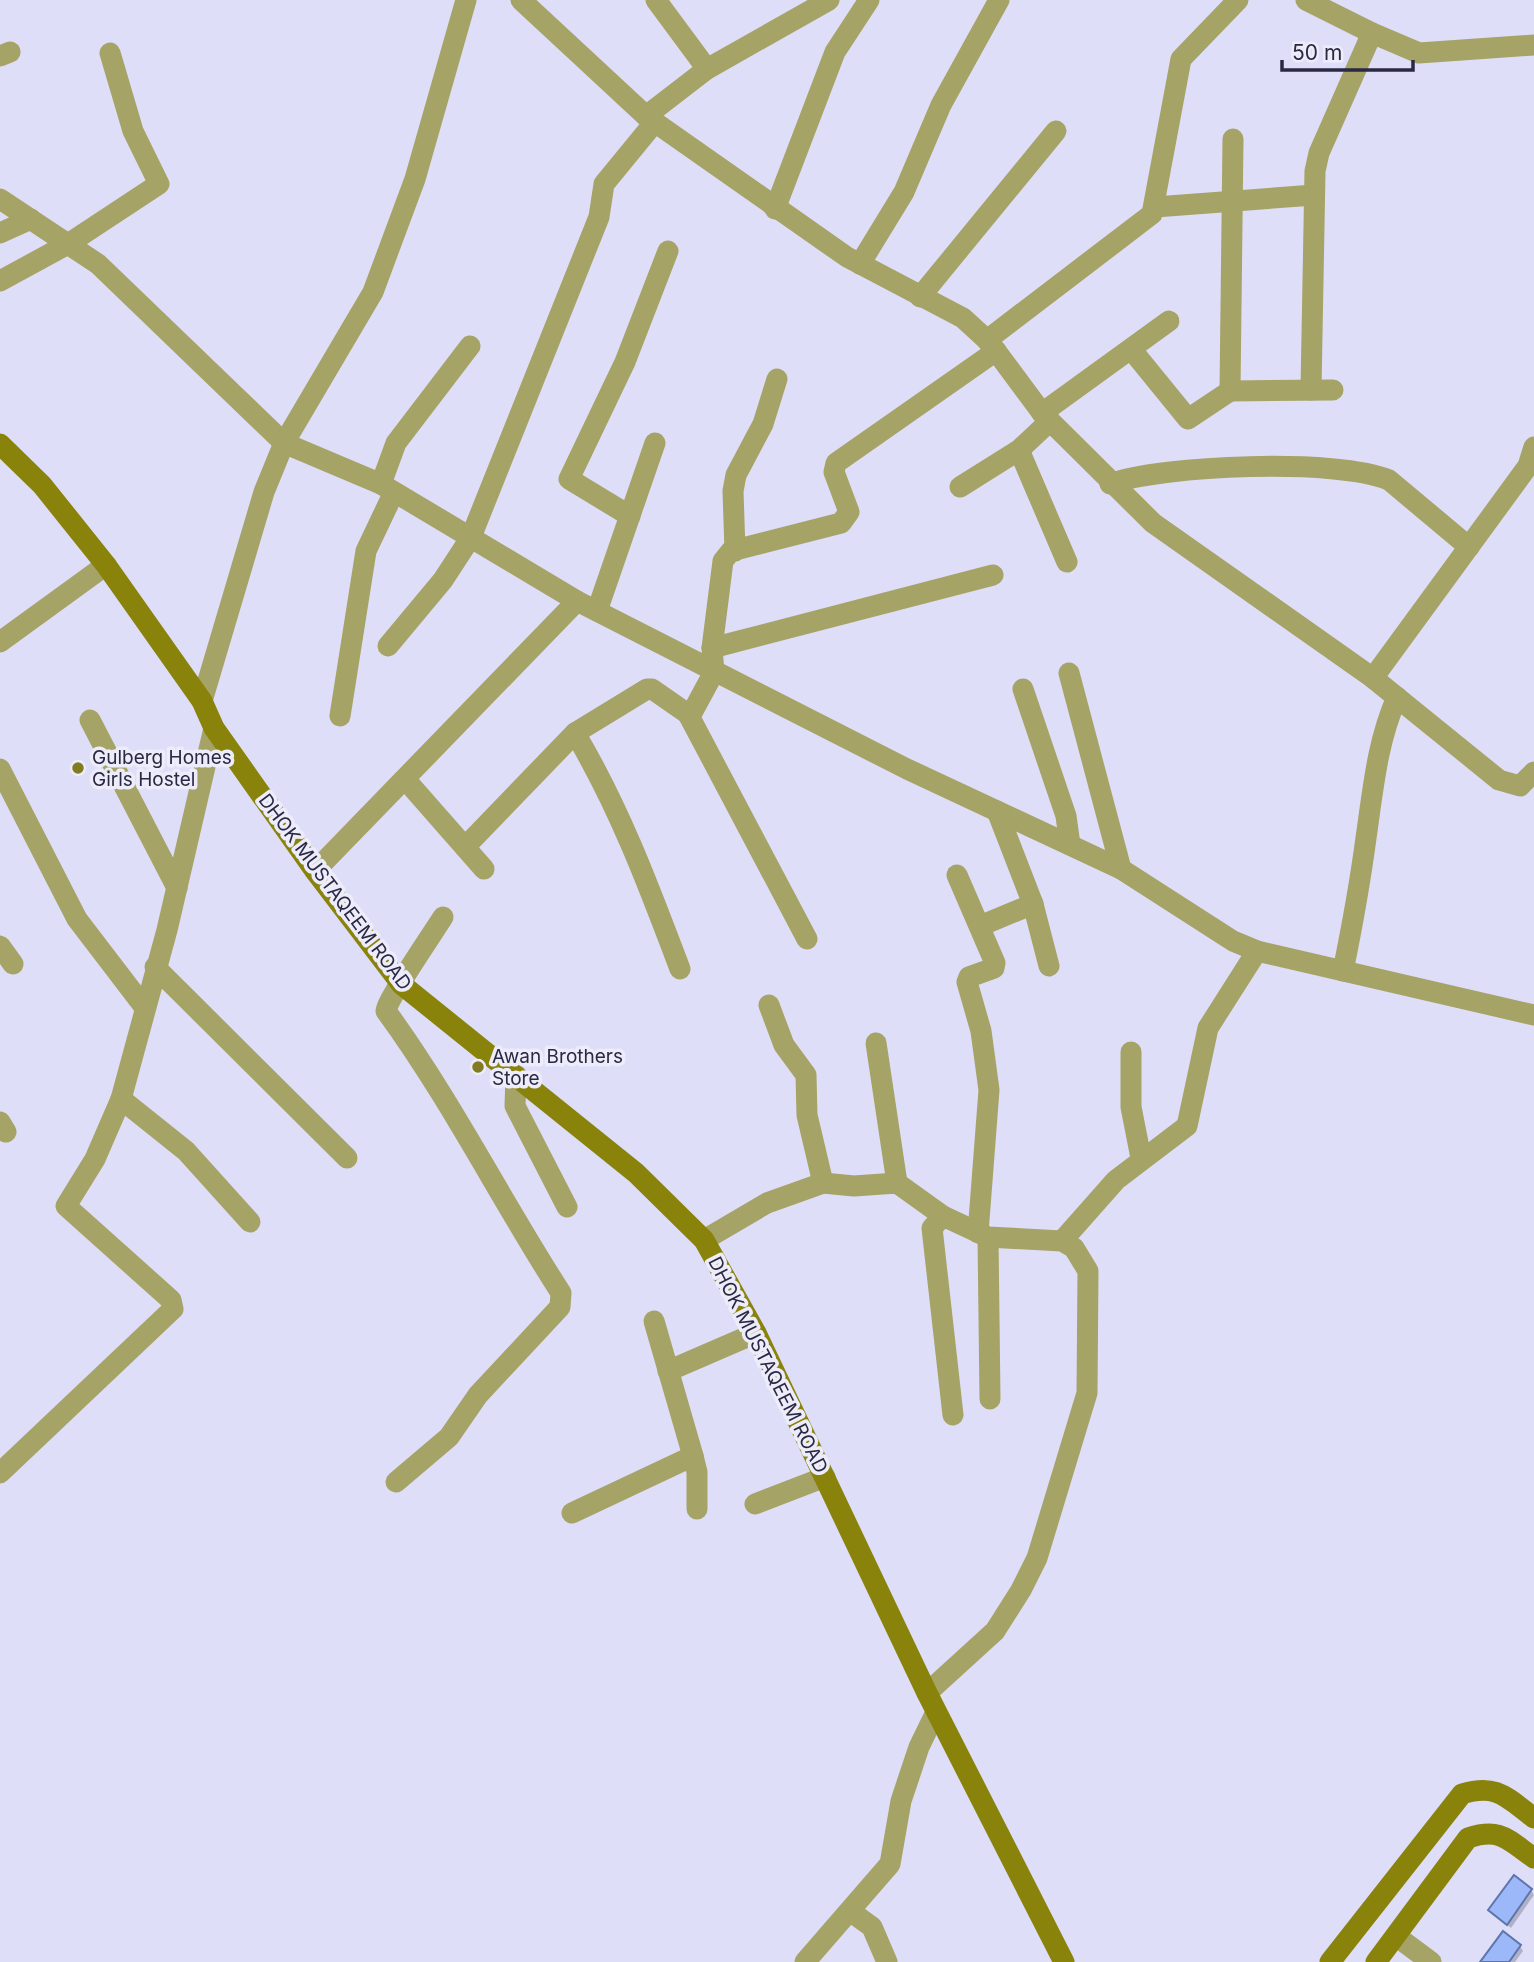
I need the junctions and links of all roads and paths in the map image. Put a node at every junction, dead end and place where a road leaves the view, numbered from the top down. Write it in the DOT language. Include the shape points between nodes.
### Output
graph roads {
  1 [pos="466,0"];
  2 [pos="521,0"];
  3 [pos="656,0"];
  4 [pos="829,0"];
  5 [pos="869,0"];
  6 [pos="999,0"];
  7 [pos="1238,0"];
  8 [pos="1306,0"];
  9 [pos="1372,33"];
  10 [pos="1534,45"];
  11 [pos="110,53"];
  12 [pos="707,69"];
  13 [pos="650,119"];
  14 [pos="1056,131"];
  15 [pos="1233,139"];
  16 [pos="1314,195"];
  17 [pos="0,199"];
  18 [pos="1232,201"];
  19 [pos="1155,206"];
  20 [pos="775,209"];
  21 [pos="31,219"];
  22 [pos="0,233"];
  23 [pos="68,244"];
  24 [pos="668,251"];
  25 [pos="860,264"];
  26 [pos="0,281"];
  27 [pos="920,297"];
  28 [pos="1169,321"];
  29 [pos="470,346"];
  30 [pos="992,346"];
  31 [pos="1130,349"];
  32 [pos="777,379"];
  33 [pos="1311,390"];
  34 [pos="1333,390"];
  35 [pos="1230,391"];
  36 [pos="1046,417"];
  37 [pos="284,443"];
  38 [pos="654,443"];
  39 [pos="0,444"];
  40 [pos="1534,447"];
  41 [pos="1019,450"];
  42 [pos="1110,484"];
  43 [pos="388,488"];
  44 [pos="960,488"];
  45 [pos="629,516"];
  46 [pos="471,537"];
  47 [pos="1469,547"];
  48 [pos="735,551"];
  49 [pos="1067,562"];
  50 [pos="106,565"];
  51 [pos="993,575"];
  52 [pos="577,601"];
  53 [pos="597,611"];
  54 [pos="0,642"];
  55 [pos="388,646"];
  56 [pos="712,648"];
  57 [pos="715,672"];
  58 [pos="1069,673"];
  59 [pos="1373,678"];
  60 [pos="1023,689"];
  61 [pos="1397,698"];
  62 [pos="202,701"];
  63 [pos="688,714"];
  64 [pos="340,716"];
  65 [pos="90,720"];
  66 [pos="214,728"];
  67 [pos="575,733"];
  68 [pos="0,769"];
  69 [pos="1534,772"];
  70 [pos="405,779"];
  71 [pos="997,811"];
  72 [pos="1070,845"];
  73 [pos="464,847"];
  74 [pos="484,869"];
  75 [pos="1121,869"];
  76 [pos="315,871"];
  77 [pos="957,875"];
  78 [pos="177,888"];
  79 [pos="1033,904"];
  80 [pos="443,917"];
  81 [pos="980,926"];
  82 [pos="807,939"];
  83 [pos="0,946"];
  84 [pos="1257,951"];
  85 [pos="13,964"];
  86 [pos="1049,966"];
  87 [pos="155,967"];
  88 [pos="680,969"];
  89 [pos="1343,971"];
  90 [pos="401,984"];
  91 [pos="769,1005"];
  92 [pos="145,1008"];
  93 [pos="1534,1015"];
  94 [pos="876,1042"];
  95 [pos="1131,1052"];
  96 [pos="516,1075"];
  97 [pos="121,1099"];
  98 [pos="347,1158"];
  99 [pos="1140,1158"];
  100 [pos="897,1183"];
  101 [pos="823,1184"];
  102 [pos="567,1207"];
  103 [pos="943,1216"];
  104 [pos="250,1222"];
  105 [pos="983,1235"];
  106 [pos="704,1240"];
  107 [pos="1062,1241"];
  108 [pos="654,1321"];
  109 [pos="756,1333"];
  110 [pos="668,1371"];
  111 [pos="990,1399"];
  112 [pos="953,1415"];
  113 [pos="693,1456"];
  114 [pos="0,1473"];
  115 [pos="825,1477"];
  116 [pos="396,1482"];
  117 [pos="755,1504"];
  118 [pos="697,1509"];
  119 [pos="572,1513"];
  120 [pos="932,1702"];
  121 [pos="1534,1818"];
  122 [pos="1534,1858"];
  123 [pos="850,1911"];
  124 [pos="1396,1936"];
  125 [pos="805,1962"];
  126 [pos="887,1962"];
  127 [pos="1064,1962"];
  128 [pos="1330,1962"];
  129 [pos="1376,1962"];
  130 [pos="1431,1962"];
  1 -- 37 [label="street" via="415,179 373,292"];
  2 -- 13 [label="street"];
  3 -- 12 [label="street"];
  4 -- 12 [label="street"];
  5 -- 20 [label="street" via="835,52"];
  6 -- 25 [label="street" via="941,105 904,192"];
  7 -- 19 [label="street" via="1181,59"];
  8 -- 9 [label="street"];
  9 -- 10 [label="street" via="1419,53"];
  9 -- 16 [label="street" via="1319,153"];
  11 -- 23 [label="street" via="133,131 159,184"];
  12 -- 13 [label="street"];
  13 -- 20 [label="street"];
  13 -- 46 [label="street" via="604,184 599,217"];
  14 -- 27 [label="street"];
  15 -- 18 [label="street"];
  16 -- 18 [label="street"];
  16 -- 33 [label="street"];
  17 -- 21 [label="street"];
  18 -- 19 [label="street"];
  18 -- 35 [label="street"];
  19 -- 30 [label="street" via="1152,214"];
  20 -- 25 [label="street"];
  21 -- 22 [label="street"];
  21 -- 23 [label="street"];
  23 -- 26 [label="street"];
  23 -- 37 [label="street" via="98,264"];
  24 -- 45 [label="street" via="625,362 569,480"];
  25 -- 27 [label="street"];
  27 -- 30 [label="street" via="963,318"];
  28 -- 31 [label="street"];
  29 -- 43 [label="street" via="396,443"];
  30 -- 36 [label="street"];
  30 -- 48 [label="street" via="836,463 834,472 849,512 841,523"];
  31 -- 35 [label="street" via="1188,419"];
  31 -- 36 [label="street"];
  32 -- 48 [label="street" via="760,432 736,475"];
  33 -- 34 [label="street"];
  33 -- 35 [label="street"];
  36 -- 41 [label="street"];
  36 -- 42 [label="street"];
  37 -- 43 [label="street"];
  37 -- 62 [label="street" via="264,492"];
  38 -- 45 [label="street"];
  39 -- 50 [label="street, DHOK MUSTAQEEM ROAD" via="42,485"];
  40 -- 47 [label="street" via="1528,466"];
  41 -- 44 [label="street"];
  41 -- 49 [label="street"];
  42 -- 47 [label="street" via="1128,477 1226,467 1374,473 1389,480"];
  42 -- 59 [label="street" via="1153,523"];
  43 -- 46 [label="street"];
  43 -- 64 [label="street" via="366,551"];
  45 -- 53 [label="street"];
  46 -- 52 [label="street"];
  46 -- 55 [label="street" via="443,580"];
  47 -- 59 [label="street"];
  48 -- 56 [label="street" via="723,561"];
  50 -- 54 [label="street"];
  50 -- 62 [label="street, DHOK MUSTAQEEM ROAD"];
  51 -- 56 [label="street"];
  52 -- 53 [label="street"];
  52 -- 70 [label="street"];
  53 -- 57 [label="street"];
  56 -- 57 [label="street"];
  57 -- 63 [label="street"];
  57 -- 71 [label="street"];
  58 -- 75 [label="street"];
  59 -- 61 [label="street"];
  60 -- 72 [label="street" via="1066,816"];
  61 -- 69 [label="street" via="1499,780 1520,786"];
  61 -- 89 [label="street" via="1378,757"];
  62 -- 66 [label="street, DHOK MUSTAQEEM ROAD"];
  63 -- 67 [label="street" via="652,689"];
  63 -- 82 [label="street"];
  65 -- 78 [label="street"];
  66 -- 76 [label="street, DHOK MUSTAQEEM ROAD"];
  66 -- 78 [label="street"];
  67 -- 73 [label="street"];
  67 -- 88 [label="street" via="636,852"];
  68 -- 92 [label="street" via="78,919"];
  70 -- 73 [label="street"];
  70 -- 76 [label="street"];
  71 -- 72 [label="street"];
  71 -- 79 [label="street"];
  72 -- 75 [label="street"];
  73 -- 74 [label="street"];
  75 -- 84 [label="street"];
  76 -- 90 [label="street, DHOK MUSTAQEEM ROAD"];
  77 -- 81 [label="street"];
  78 -- 87 [label="street"];
  79 -- 81 [label="street"];
  79 -- 86 [label="street"];
  80 -- 90 [label="street"];
  81 -- 105 [label="street" via="995,963 994,968 969,977 967,982 981,1031 989,1090"];
  83 -- 85 [label="street"];
  84 -- 89 [label="street"];
  84 -- 99 [label="street" via="1208,1028 1187,1126"];
  87 -- 92 [label="street"];
  87 -- 98 [label="street"];
  89 -- 93 [label="street"];
  90 -- 96 [label="street, DHOK MUSTAQEEM ROAD"];
  90 -- 116 [label="street" via="386,1002 386,1011 439,1088 562,1300 478,1395 449,1437"];
  91 -- 101 [label="street" via="783,1045 806,1075 807,1115"];
  92 -- 97 [label="street"];
  94 -- 100 [label="street"];
  95 -- 99 [label="street" via="1131,1107"];
  96 -- 102 [label="street" via="515,1106"];
  96 -- 106 [label="street, DHOK MUSTAQEEM ROAD" via="636,1172"];
  97 -- 104 [label="street" via="186,1151"];
  97 -- 114 [label="street" via="95,1159 65,1206 171,1300 173,1309"];
  99 -- 107 [label="street"];
  100 -- 101 [label="street"];
  100 -- 103 [label="street"];
  101 -- 106 [label="street" via="767,1203"];
  103 -- 105 [label="street"];
  103 -- 112 [label="street" via="932,1228"];
  105 -- 107 [label="street"];
  105 -- 111 [label="street"];
  106 -- 109 [label="street, DHOK MUSTAQEEM ROAD"];
  107 -- 120 [label="street" via="1074,1248 1088,1271 1087,1393 1037,1558 1021,1590 995,1631"];
  108 -- 110 [label="street"];
  109 -- 110 [label="street"];
  109 -- 115 [label="street, DHOK MUSTAQEEM ROAD"];
  110 -- 113 [label="street"];
  113 -- 118 [label="street"];
  113 -- 119 [label="street"];
  115 -- 117 [label="street"];
  115 -- 120 [label="street, DHOK MUSTAQEEM ROAD"];
  120 -- 123 [label="street" via="901,1801 890,1864"];
  120 -- 127 [label="street, DHOK MUSTAQEEM ROAD"];
  121 -- 128 [label="street" via="1494,1789 1462,1794"];
  122 -- 124 [label="street" via="1499,1833 1468,1838"];
  123 -- 125 [label="street"];
  123 -- 126 [label="street" via="872,1927"];
  124 -- 129 [label="street"];
  124 -- 130 [label="street"];
}
